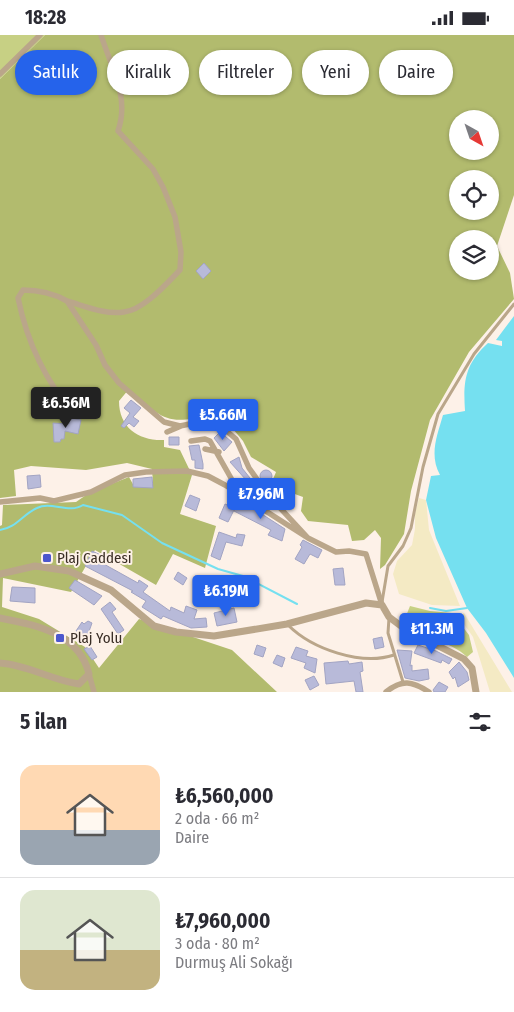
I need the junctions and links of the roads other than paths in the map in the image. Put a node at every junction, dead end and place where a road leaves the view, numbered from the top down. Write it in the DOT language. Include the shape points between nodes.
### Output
graph roads {
  1 [pos="40,35"];
  2 [pos="101,36"];
  3 [pos="0,74"];
  4 [pos="67,301"];
  5 [pos="514,304"];
  6 [pos="74,413"];
  7 [pos="182,425"];
  8 [pos="167,432"];
  9 [pos="191,441"];
  10 [pos="205,449"];
  11 [pos="219,452"];
  12 [pos="241,495"];
  13 [pos="0,502"];
  14 [pos="308,538"];
  15 [pos="0,574"];
  16 [pos="382,605"];
  17 [pos="389,617"];
  18 [pos="0,618"];
  19 [pos="287,625"];
  20 [pos="394,655"];
  21 [pos="0,663"];
  22 [pos="89,674"];
  23 [pos="403,682"];
  24 [pos="94,692"];
  25 [pos="386,692"];
  26 [pos="429,692"];
  27 [pos="476,692"];
  1 -- 3 [label="street"];
  2 -- 4 [label="street" via="117,74 123,116 118,131 153,169 163,187 175,217 181,252 180,270 151,298 126,312 108,312"];
  4 -- 6 [label="street" via="38,290 23,290 18,298 23,320 47,378 56,394"];
  4 -- 7 [label="street" via="119,383 164,422"];
  5 -- 16 [label="lane" via="474,355 438,414 411,528 388,566"];
  7 -- 8 [label="street"];
  7 -- 14 [label="street" via="204,421 222,428 236,439 249,468 269,496"];
  9 -- 11 [label="street" via="205,439"];
  10 -- 11 [label="street"];
  11 -- 12 [label="street"];
  12 -- 13 [label="street" via="208,476 187,471 125,475 91,492 54,501 40,498"];
  12 -- 14 [label="street"];
  14 -- 16 [label="street" via="336,552 366,554"];
  15 -- 19 [label="street" via="36,566 69,571 111,590 154,626 176,632 214,637"];
  16 -- 17 [label="street"];
  16 -- 19 [label="street" via="366,603"];
  17 -- 20 [label="lane" via="388,633"];
  17 -- 27 [label="street" via="405,629 464,659 472,668"];
  18 -- 22 [label="street" via="40,627 62,637 86,662"];
  19 -- 20 [label="lane" via="337,654 363,659"];
  20 -- 23 [label="lane"];
  21 -- 22 [label="street" via="19,665 61,681 79,684"];
  22 -- 24 [label="street"];
  23 -- 25 [label="street"];
  23 -- 26 [label="street" via="412,682"];
}
